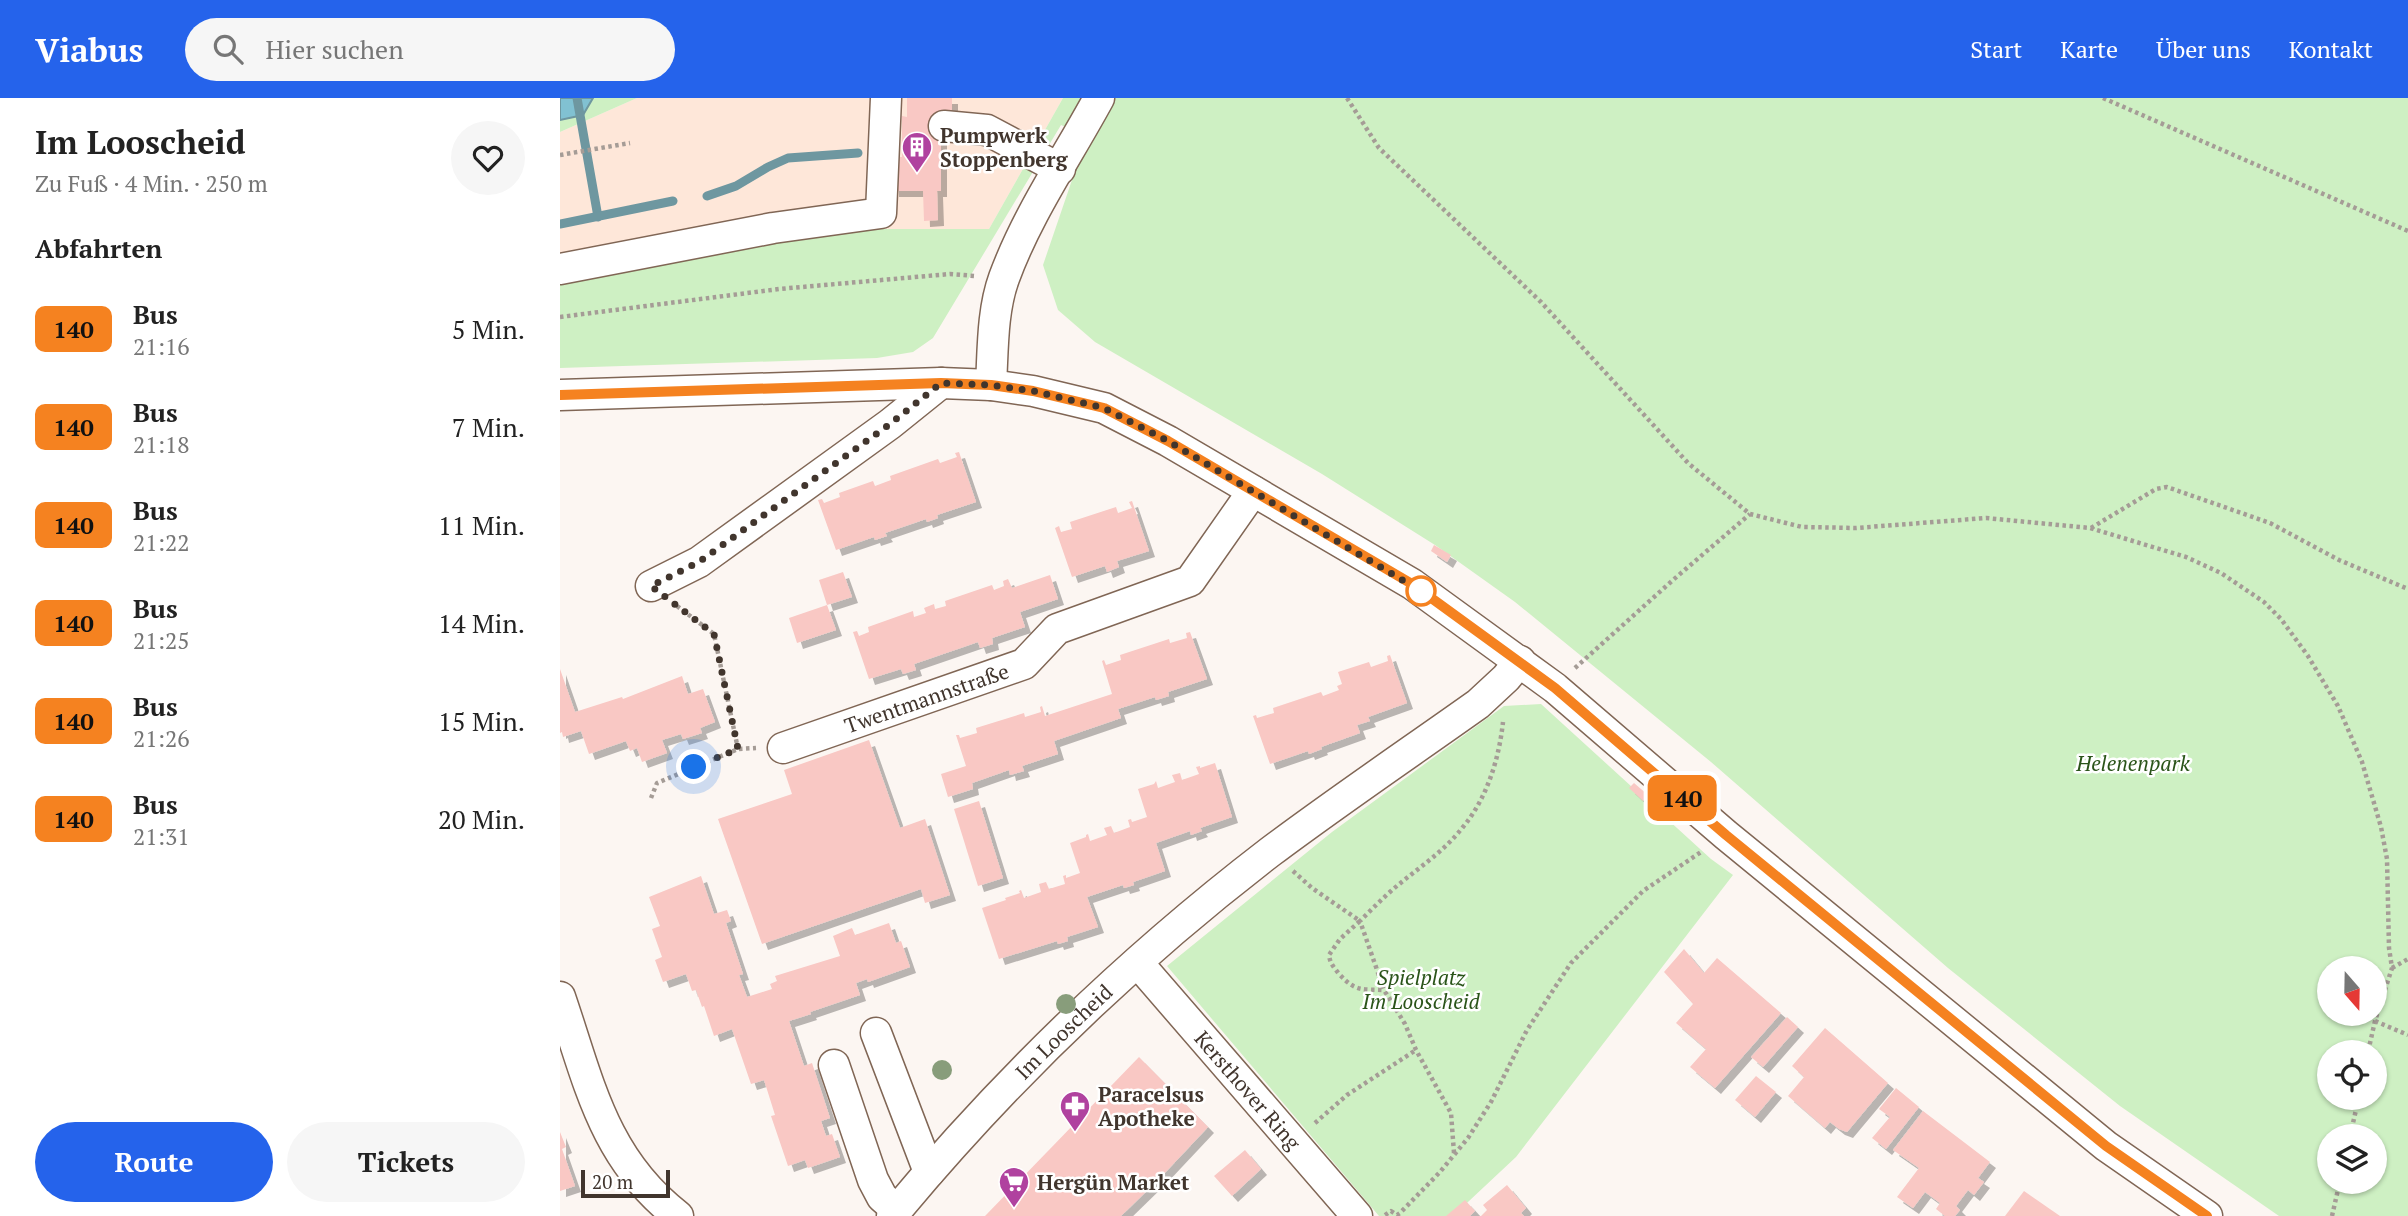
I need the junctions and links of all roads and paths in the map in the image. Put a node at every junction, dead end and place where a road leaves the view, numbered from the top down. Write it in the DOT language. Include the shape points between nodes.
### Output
graph roads {
  1 [pos="886,98"];
  2 [pos="1099,98"];
  3 [pos="1347,98"];
  4 [pos="2103,98"];
  5 [pos="944,126"];
  6 [pos="630,143"];
  7 [pos="560,155"];
  8 [pos="1060,169"];
  9 [pos="2408,231"];
  10 [pos="560,269"];
  11 [pos="1003,280"];
  12 [pos="560,317"];
  13 [pos="941,383"];
  14 [pos="991,385"];
  15 [pos="560,395"];
  16 [pos="1253,491"];
  17 [pos="1750,514"];
  18 [pos="2090,528"];
  19 [pos="651,586"];
  20 [pos="2408,589"];
  21 [pos="1513,670"];
  22 [pos="1555,688"];
  23 [pos="783,748"];
  24 [pos="651,798"];
  25 [pos="1726,835"];
  26 [pos="1271,851"];
  27 [pos="1360,921"];
  28 [pos="2408,959"];
  29 [pos="1138,963"];
  30 [pos="2392,968"];
  31 [pos="2387,984"];
  32 [pos="1384,990"];
  33 [pos="561,1002"];
  34 [pos="2387,1026"];
  35 [pos="876,1033"];
  36 [pos="2408,1035"];
  37 [pos="1416,1050"];
  38 [pos="834,1065"];
  39 [pos="1293,1141"];
  40 [pos="1454,1153"];
  41 [pos="929,1172"];
  42 [pos="2337,1194"];
  43 [pos="895,1213"];
  44 [pos="678,1216"];
  45 [pos="1357,1216"];
  46 [pos="1384,1216"];
  47 [pos="2207,1216"];
  48 [pos="2332,1216"];
  1 -- 10 [label="street" via="881,212"];
  2 -- 8 [label="street"];
  3 -- 17 [label="path" via="1379,148 1541,302 1688,463"];
  4 -- 9 [label="path"];
  5 -- 8 [label="street" via="988,130"];
  6 -- 7 [label="path"];
  8 -- 11 [label="street"];
  11 -- 12 [label="path" via="950,274 897,278"];
  11 -- 14 [label="street" via="996,309"];
  13 -- 14 [label="street"];
  13 -- 15 [label="street"];
  13 -- 19 [label="street" via="699,562"];
  14 -- 16 [label="street" via="1104,408"];
  16 -- 21 [label="street" via="1412,584"];
  16 -- 23 [label="street, Twentmannstraße" via="1190,581 1057,629 1024,664"];
  17 -- 18 [label="path" via="1802,527 1986,518"];
  17 -- 22 [label="path"];
  18 -- 20 [label="path" via="2167,487 2270,523 2339,560"];
  18 -- 30 [label="path" via="2186,557 2221,573 2264,602 2308,656 2347,724 2372,794 2387,859"];
  19 -- 24 [label="path" via="714,634 738,749 657,783"];
  21 -- 22 [label="street"];
  21 -- 26 [label="street, Im Looscheid" via="1478,704"];
  21 -- 27 [label="path" via="1499,749 1475,809 1446,846"];
  22 -- 25 [label="street"];
  25 -- 40 [label="path" via="1643,891 1571,963 1527,1030 1491,1102"];
  25 -- 47 [label="street" via="2106,1146"];
  26 -- 27 [label="path" via="1312,888"];
  26 -- 29 [label="street, Im Looscheid"];
  27 -- 32 [label="path"];
  27 -- 32 [label="path" via="1340,939 1329,955 1330,964 1351,986"];
  28 -- 30 [label="path"];
  29 -- 39 [label="street, Kersthover Ring"];
  29 -- 41 [label="street, Im Looscheid" via="1038,1056"];
  30 -- 31 [label="path"];
  32 -- 37 [label="path"];
  33 -- 44 [label="street" via="615,1146 636,1177"];
  34 -- 36 [label="path"];
  35 -- 41 [label="street"];
  37 -- 39 [label="path" via="1347,1095"];
  37 -- 40 [label="path" via="1451,1113"];
  38 -- 43 [label="street" via="873,1180"];
  39 -- 45 [label="street, Kersthover Ring"];
  40 -- 46 [label="path" via="1400,1213 1391,1211"];
  41 -- 43 [label="street, Im Looscheid"];
  42 -- 48 [label="path"];
}
